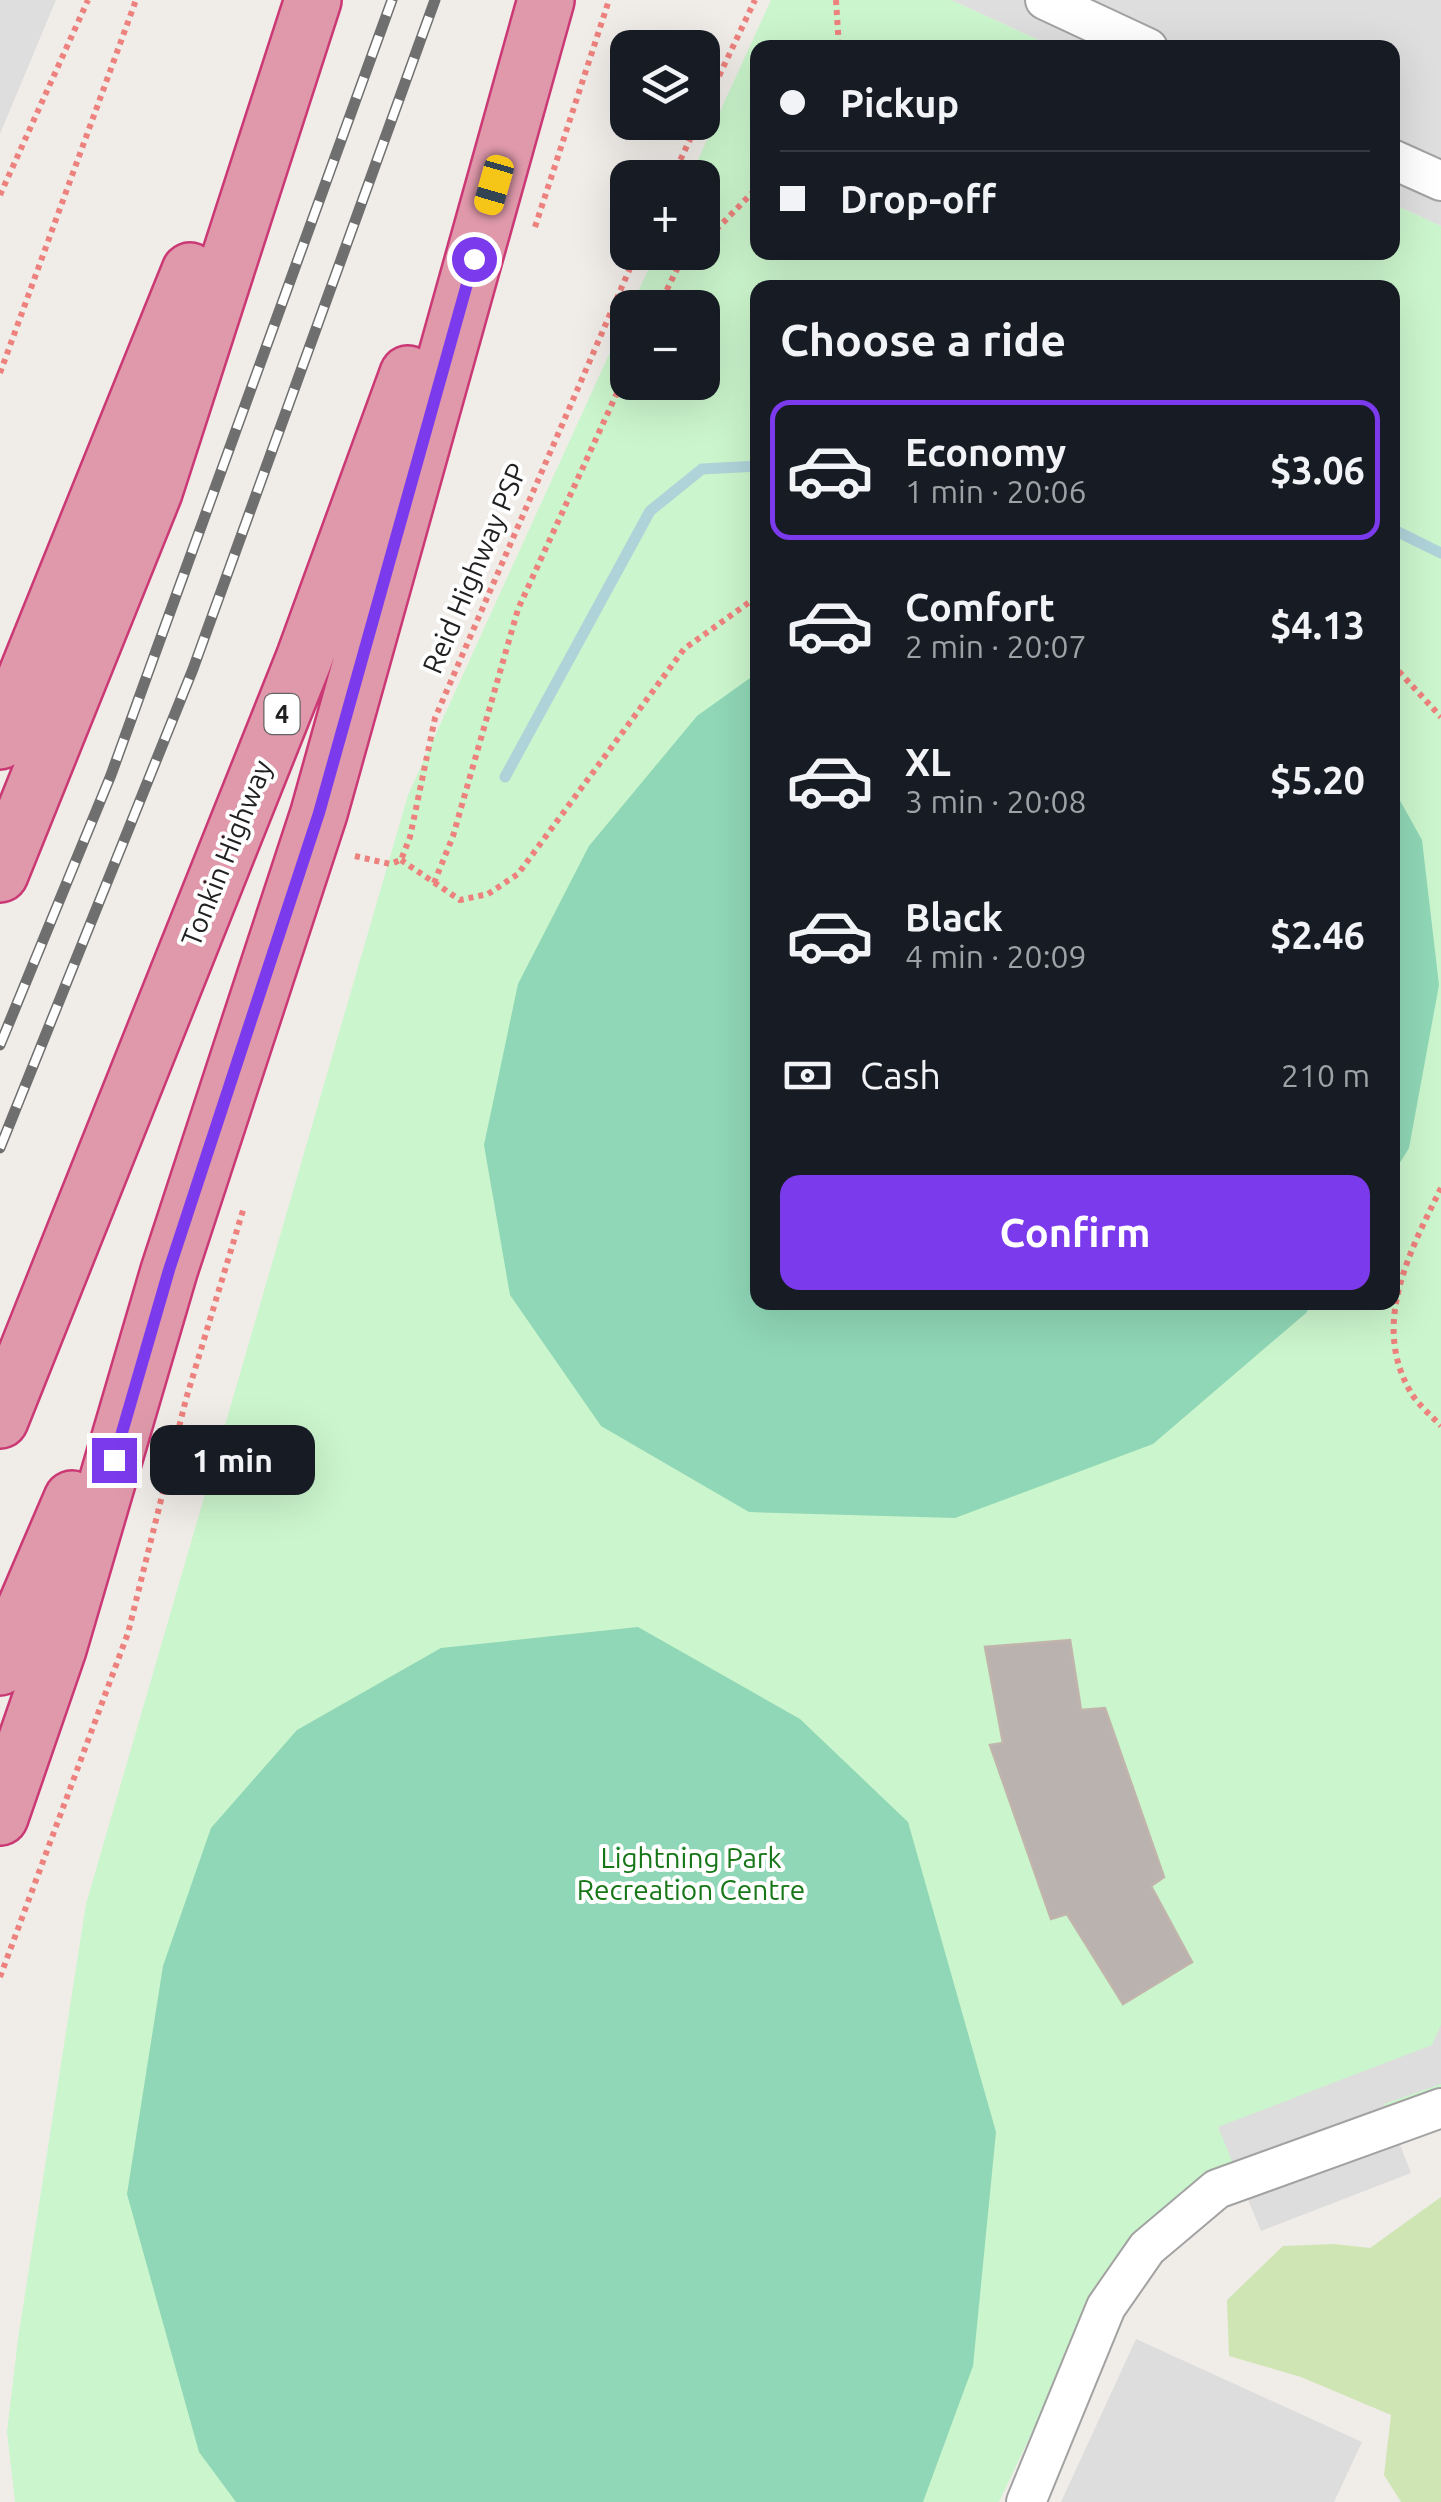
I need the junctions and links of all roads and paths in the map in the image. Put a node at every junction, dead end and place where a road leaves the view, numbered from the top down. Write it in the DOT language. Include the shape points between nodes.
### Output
graph roads {
  1 [pos="88,0"];
  2 [pos="136,0"];
  3 [pos="300,0"];
  4 [pos="314,0"];
  5 [pos="545,0"];
  6 [pos="755,0"];
  7 [pos="836,0"];
  8 [pos="1045,0"];
  9 [pos="838,40"];
  10 [pos="1131,40"];
  11 [pos="720,74"];
  12 [pos="1400,163"];
  13 [pos="1441,182"];
  14 [pos="0,195"];
  15 [pos="750,196"];
  16 [pos="720,226"];
  17 [pos="629,270"];
  18 [pos="0,373"];
  19 [pos="614,400"];
  20 [pos="750,602"];
  21 [pos="1400,673"];
  22 [pos="1441,717"];
  23 [pos="0,741"];
  24 [pos="348,855"];
  25 [pos="401,860"];
  26 [pos="0,874"];
  27 [pos="434,883"];
  28 [pos="1441,1188"];
  29 [pos="248,1192"];
  30 [pos="169,1270"];
  31 [pos="1400,1285"];
  32 [pos="1395,1310"];
  33 [pos="0,1420"];
  34 [pos="1441,1426"];
  35 [pos="0,1667"];
  36 [pos="0,1818"];
  37 [pos="0,1977"];
  38 [pos="1441,2108"];
  39 [pos="1026,2502"];
  1 -- 14 [label="path"];
  2 -- 18 [label="path"];
  3 -- 23 [label="highway"];
  4 -- 26 [label="highway" via="154,492"];
  5 -- 30 [label="highway" via="319,813"];
  5 -- 33 [label="highway, Tonkin Highway / 4" via="304,659"];
  6 -- 11 [label="path"];
  7 -- 9 [label="path"];
  8 -- 10 [label="street"];
  12 -- 13 [label="street"];
  15 -- 16 [label="path"];
  17 -- 25 [label="path, Reid Highway PSP" via="435,718"];
  19 -- 27 [label="path" via="518,609"];
  20 -- 27 [label="path" via="684,649 518,874 488,894 460,900"];
  21 -- 22 [label="path"];
  24 -- 25 [label="path" via="390,864"];
  25 -- 27 [label="path"];
  28 -- 31 [label="path"];
  29 -- 37 [label="path" via="186,1398 128,1633"];
  30 -- 35 [label="highway"];
  30 -- 36 [label="highway" via="58,1649"];
  32 -- 34 [label="path" via="1391,1342 1410,1393"];
  38 -- 39 [label="street" via="1217,2189 1147,2248 1106,2307"];
}
